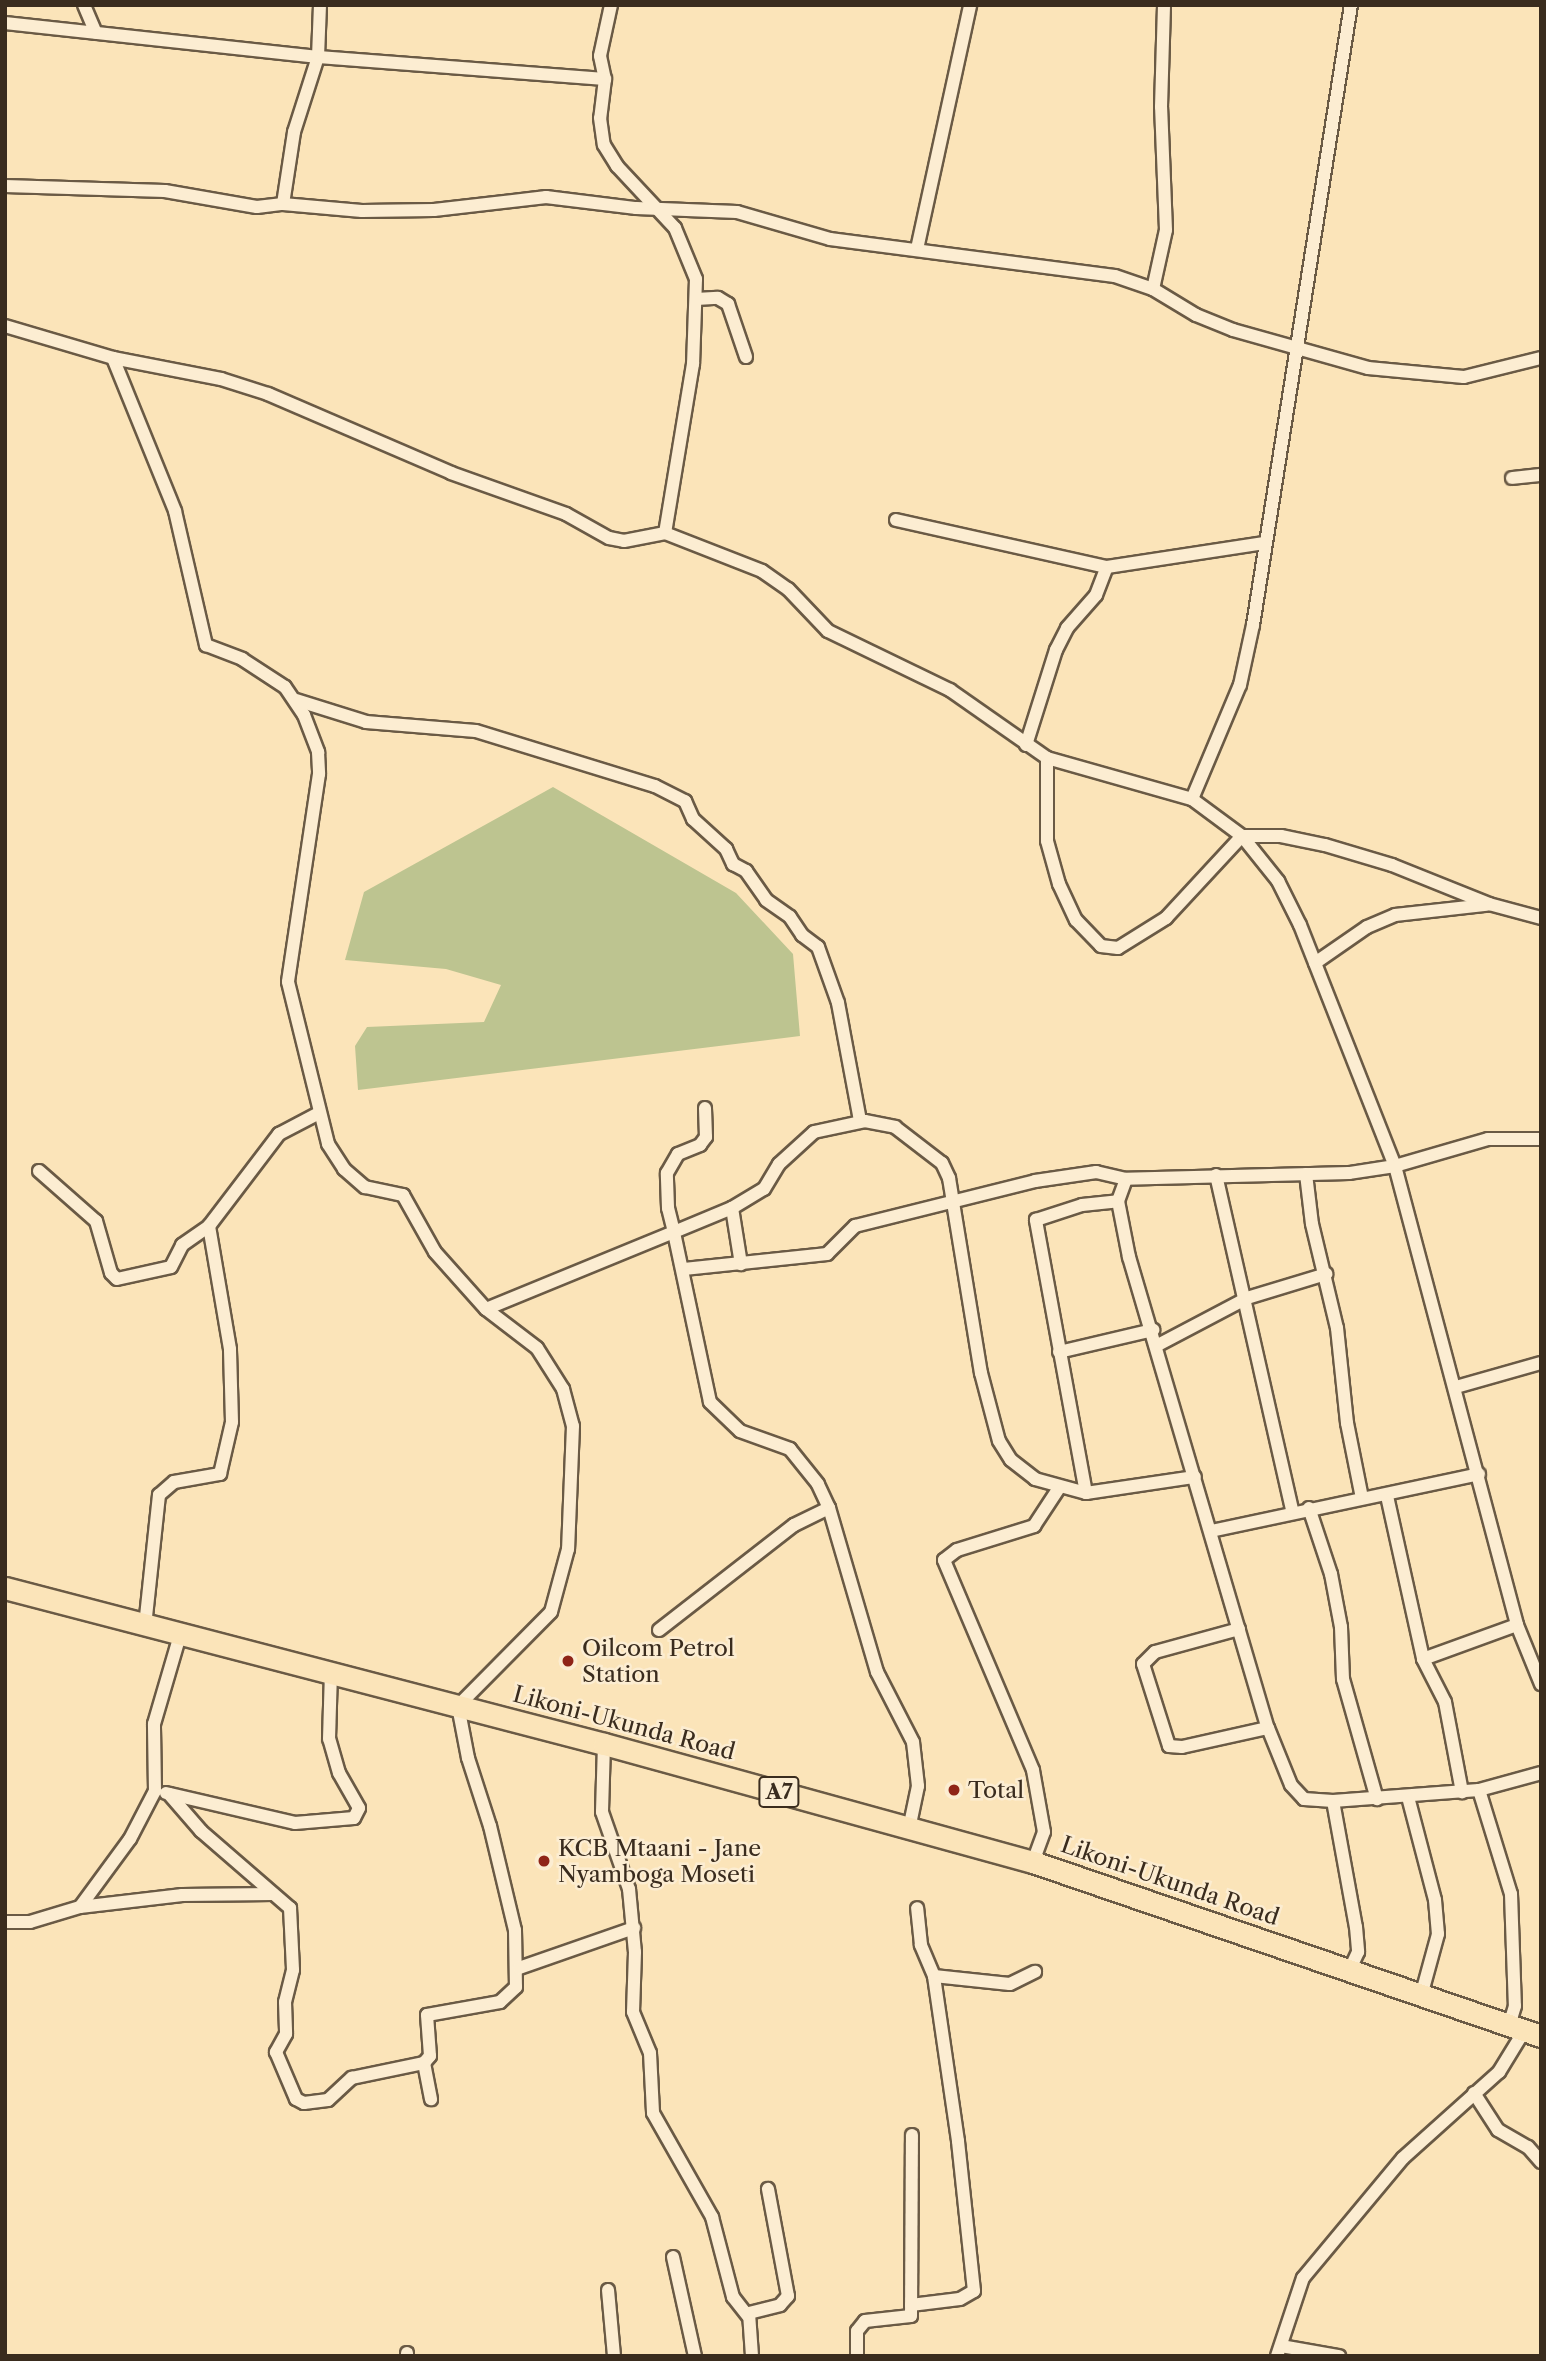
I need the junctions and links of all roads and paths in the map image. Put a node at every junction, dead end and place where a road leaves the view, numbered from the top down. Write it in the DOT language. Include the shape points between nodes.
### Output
graph roads {
  1 [pos="84,5"];
  2 [pos="320,5"];
  3 [pos="611,5"];
  4 [pos="970,5"];
  5 [pos="1164,5"];
  6 [pos="1351,5"];
  7 [pos="5,23"];
  8 [pos="96,33"];
  9 [pos="318,57"];
  10 [pos="605,79"];
  11 [pos="5,186"];
  12 [pos="283,204"];
  13 [pos="657,209"];
  14 [pos="917,249"];
  15 [pos="1153,289"];
  16 [pos="696,299"];
  17 [pos="5,326"];
  18 [pos="1297,349"];
  19 [pos="746,357"];
  20 [pos="113,358"];
  21 [pos="1541,358"];
  22 [pos="1541,475"];
  23 [pos="1512,478"];
  24 [pos="896,520"];
  25 [pos="665,533"];
  26 [pos="1264,543"];
  27 [pos="1107,567"];
  28 [pos="296,700"];
  29 [pos="1026,745"];
  30 [pos="1046,758"];
  31 [pos="1192,799"];
  32 [pos="1242,836"];
  33 [pos="1489,904"];
  34 [pos="1541,918"];
  35 [pos="1315,963"];
  36 [pos="705,1108"];
  37 [pos="319,1113"];
  38 [pos="860,1121"];
  39 [pos="1541,1139"];
  40 [pos="1395,1166"];
  41 [pos="39,1171"];
  42 [pos="1306,1174"];
  43 [pos="1216,1175"];
  44 [pos="1126,1179"];
  45 [pos="1118,1201"];
  46 [pos="955,1202"];
  47 [pos="732,1208"];
  48 [pos="209,1226"];
  49 [pos="674,1232"];
  50 [pos="741,1264"];
  51 [pos="684,1269"];
  52 [pos="1326,1274"];
  53 [pos="1247,1298"];
  54 [pos="486,1309"];
  55 [pos="1153,1330"];
  56 [pos="1156,1346"];
  57 [pos="1059,1352"];
  58 [pos="1541,1363"];
  59 [pos="1456,1387"];
  60 [pos="1479,1474"];
  61 [pos="1195,1477"];
  62 [pos="1059,1488"];
  63 [pos="1086,1493"];
  64 [pos="1387,1496"];
  65 [pos="1362,1498"];
  66 [pos="829,1508"];
  67 [pos="1309,1508"];
  68 [pos="1292,1510"];
  69 [pos="1211,1531"];
  70 [pos="5,1588"];
  71 [pos="1517,1625"];
  72 [pos="145,1626"];
  73 [pos="1239,1629"];
  74 [pos="659,1630"];
  75 [pos="180,1635"];
  76 [pos="1423,1659"];
  77 [pos="331,1673"];
  78 [pos="1541,1684"];
  79 [pos="458,1706"];
  80 [pos="1268,1728"];
  81 [pos="604,1744"];
  82 [pos="1541,1773"];
  83 [pos="1479,1790"];
  84 [pos="155,1791"];
  85 [pos="1462,1792"];
  86 [pos="169,1794"];
  87 [pos="1408,1797"];
  88 [pos="1377,1799"];
  89 [pos="1333,1801"];
  90 [pos="909,1829"];
  91 [pos="1034,1861"];
  92 [pos="273,1894"];
  93 [pos="80,1907"];
  94 [pos="917,1908"];
  95 [pos="5,1922"];
  96 [pos="634,1928"];
  97 [pos="519,1968"];
  98 [pos="1349,1971"];
  99 [pos="1035,1972"];
  100 [pos="934,1976"];
  101 [pos="1421,1996"];
  102 [pos="1525,2031"];
  103 [pos="424,2063"];
  104 [pos="1474,2093"];
  105 [pos="431,2099"];
  106 [pos="912,2135"];
  107 [pos="1541,2162"];
  108 [pos="768,2189"];
  109 [pos="673,2257"];
  110 [pos="608,2290"];
  111 [pos="911,2305"];
  112 [pos="748,2316"];
  113 [pos="1279,2351"];
  114 [pos="614,2356"];
  115 [pos="695,2356"];
  116 [pos="752,2356"];
  117 [pos="857,2356"];
  118 [pos="1339,2356"];
  1 -- 8 [label="street"];
  2 -- 9 [label="street"];
  3 -- 10 [label="street" via="600,56"];
  4 -- 14 [label="street"];
  5 -- 15 [label="street" via="1161,107 1166,218"];
  6 -- 18 [label="street"];
  7 -- 8 [label="street"];
  8 -- 9 [label="street"];
  9 -- 10 [label="street"];
  9 -- 12 [label="street" via="294,132"];
  10 -- 13 [label="street" via="600,118 604,145"];
  11 -- 12 [label="street" via="165,191 257,207"];
  12 -- 13 [label="street" via="409,212 566,197"];
  13 -- 14 [label="street" via="737,212 830,239"];
  13 -- 16 [label="street" via="675,228 691,258"];
  14 -- 15 [label="street" via="1115,276"];
  15 -- 18 [label="street" via="1196,315"];
  16 -- 19 [label="street" via="718,298 728,304"];
  16 -- 25 [label="street" via="689,398"];
  17 -- 20 [label="street"];
  18 -- 21 [label="street" via="1368,368 1464,377"];
  18 -- 26 [label="street"];
  20 -- 25 [label="street" via="221,379 280,398 427,463 566,514 609,538 624,541"];
  20 -- 28 [label="street" via="175,511 206,645 256,667"];
  22 -- 23 [label="street"];
  24 -- 27 [label="street"];
  25 -- 29 [label="street" via="762,571 788,589 828,631 950,690"];
  26 -- 27 [label="street"];
  26 -- 31 [label="street" via="1240,685"];
  27 -- 29 [label="street" via="1096,596 1067,628 1056,650"];
  28 -- 37 [label="street" via="320,765 288,982"];
  28 -- 38 [label="street" via="366,722 475,731 655,786 685,801 692,819 726,849 733,864 746,871 765,900 790,917 802,935 818,947 838,1003"];
  29 -- 30 [label="street"];
  30 -- 31 [label="street"];
  30 -- 32 [label="street" via="1047,841 1059,884 1076,920 1101,946 1118,948 1166,918"];
  31 -- 32 [label="street"];
  32 -- 33 [label="street" via="1281,836 1325,845 1392,865"];
  32 -- 35 [label="street" via="1278,881"];
  33 -- 34 [label="street"];
  33 -- 35 [label="street" via="1395,915 1367,927"];
  35 -- 40 [label="street"];
  36 -- 49 [label="street" via="706,1137 678,1154 667,1173 667,1208"];
  37 -- 48 [label="street" via="279,1135"];
  37 -- 54 [label="street" via="328,1144 344,1169 365,1187 403,1195 428,1242"];
  38 -- 46 [label="street" via="895,1127 930,1152 946,1170"];
  38 -- 47 [label="street" via="806,1137 772,1172 768,1185"];
  39 -- 40 [label="street" via="1488,1139"];
  40 -- 42 [label="street"];
  40 -- 59 [label="street"];
  41 -- 48 [label="street" via="96,1221 111,1273 117,1279 171,1267 182,1245"];
  42 -- 43 [label="street"];
  42 -- 52 [label="street" via="1312,1224"];
  43 -- 44 [label="street"];
  43 -- 53 [label="street"];
  44 -- 45 [label="street"];
  44 -- 46 [label="street" via="1096,1172 1070,1175"];
  45 -- 55 [label="street" via="1129,1257"];
  45 -- 57 [label="street" via="1082,1205 1036,1220"];
  46 -- 50 [label="street" via="855,1226 827,1254"];
  46 -- 62 [label="street" via="981,1373 999,1441 1026,1474"];
  47 -- 49 [label="street"];
  47 -- 50 [label="street"];
  48 -- 72 [label="street" via="230,1349 231,1431 220,1474 174,1482 159,1495"];
  49 -- 51 [label="street"];
  49 -- 54 [label="street"];
  50 -- 51 [label="street"];
  51 -- 66 [label="street" via="710,1402 740,1431 790,1449 818,1484"];
  52 -- 53 [label="street"];
  52 -- 65 [label="street"];
  53 -- 56 [label="street"];
  53 -- 68 [label="street"];
  54 -- 79 [label="street" via="537,1348 563,1390 573,1426 568,1549 549,1618"];
  55 -- 56 [label="street"];
  55 -- 57 [label="street"];
  56 -- 61 [label="street"];
  57 -- 63 [label="street"];
  58 -- 59 [label="street"];
  59 -- 60 [label="street"];
  60 -- 64 [label="street"];
  60 -- 71 [label="street"];
  61 -- 63 [label="street"];
  61 -- 69 [label="street"];
  62 -- 63 [label="street"];
  62 -- 91 [label="street" via="1034,1526 957,1550 944,1560 1033,1770 1044,1832"];
  64 -- 65 [label="street"];
  64 -- 76 [label="street"];
  65 -- 67 [label="street"];
  66 -- 74 [label="street" via="793,1525"];
  66 -- 90 [label="street" via="877,1672 913,1742 918,1786"];
  67 -- 68 [label="street"];
  67 -- 88 [label="street" via="1331,1574 1341,1627 1343,1679"];
  68 -- 69 [label="street"];
  69 -- 73 [label="street"];
  70 -- 72 [label="highway, Likoni-Ukunda Road / A7"];
  71 -- 76 [label="street"];
  71 -- 78 [label="street"];
  72 -- 75 [label="highway, Likoni-Ukunda Road / A7"];
  73 -- 80 [label="street"];
  73 -- 80 [label="street" via="1155,1651 1143,1664 1169,1746"];
  75 -- 77 [label="highway, Likoni-Ukunda Road / A7"];
  75 -- 84 [label="street" via="154,1724"];
  76 -- 85 [label="street" via="1445,1702"];
  77 -- 79 [label="highway, Likoni-Ukunda Road / A7"];
  77 -- 86 [label="street" via="329,1739 339,1773 359,1808 355,1818 295,1823"];
  79 -- 81 [label="highway, Likoni-Ukunda Road / A7"];
  79 -- 97 [label="street" via="515,1930"];
  80 -- 89 [label="street" via="1279,1762 1304,1799"];
  81 -- 90 [label="highway, Likoni-Ukunda Road / A7"];
  81 -- 96 [label="street" via="602,1812 623,1867"];
  82 -- 83 [label="street"];
  83 -- 85 [label="street"];
  83 -- 102 [label="street" via="1511,1894 1515,2006"];
  84 -- 86 [label="street"];
  84 -- 93 [label="street" via="130,1839"];
  85 -- 87 [label="street"];
  86 -- 92 [label="street" via="201,1831"];
  87 -- 88 [label="street"];
  87 -- 101 [label="street" via="1435,1900 1438,1934"];
  88 -- 89 [label="street"];
  89 -- 98 [label="street" via="1356,1927 1357,1952"];
  90 -- 91 [label="highway, Likoni-Ukunda Road / A7"];
  91 -- 98 [label="highway, Likoni-Ukunda Road / A7"];
  92 -- 93 [label="street" via="182,1895"];
  92 -- 103 [label="street" via="287,1904 292,1920 294,1955 285,2002 287,2029 276,2052 294,2096 304,2103 328,2100 352,2078"];
  93 -- 95 [label="street" via="30,1922"];
  94 -- 100 [label="street" via="921,1945"];
  96 -- 97 [label="street"];
  96 -- 112 [label="street" via="633,2012 650,2053 653,2113 712,2217 733,2297"];
  97 -- 103 [label="street" via="516,1987 500,2002 429,2012 425,2025 430,2056"];
  98 -- 101 [label="highway, Likoni-Ukunda Road / A7"];
  99 -- 100 [label="street" via="1010,1984"];
  100 -- 111 [label="street" via="964,2181 974,2291 960,2299"];
  101 -- 102 [label="highway, Likoni-Ukunda Road / A7"];
  102 -- 104 [label="street" via="1499,2073"];
  103 -- 105 [label="street"];
  104 -- 107 [label="street" via="1498,2130 1528,2147"];
  104 -- 113 [label="street" via="1403,2158 1303,2278"];
  106 -- 111 [label="street"];
  108 -- 112 [label="street" via="787,2301 754,2308"];
  109 -- 115 [label="street"];
  110 -- 114 [label="street"];
  111 -- 117 [label="street" via="911,2316 865,2321 857,2330"];
  112 -- 116 [label="street"];
  113 -- 118 [label="street"];
}
